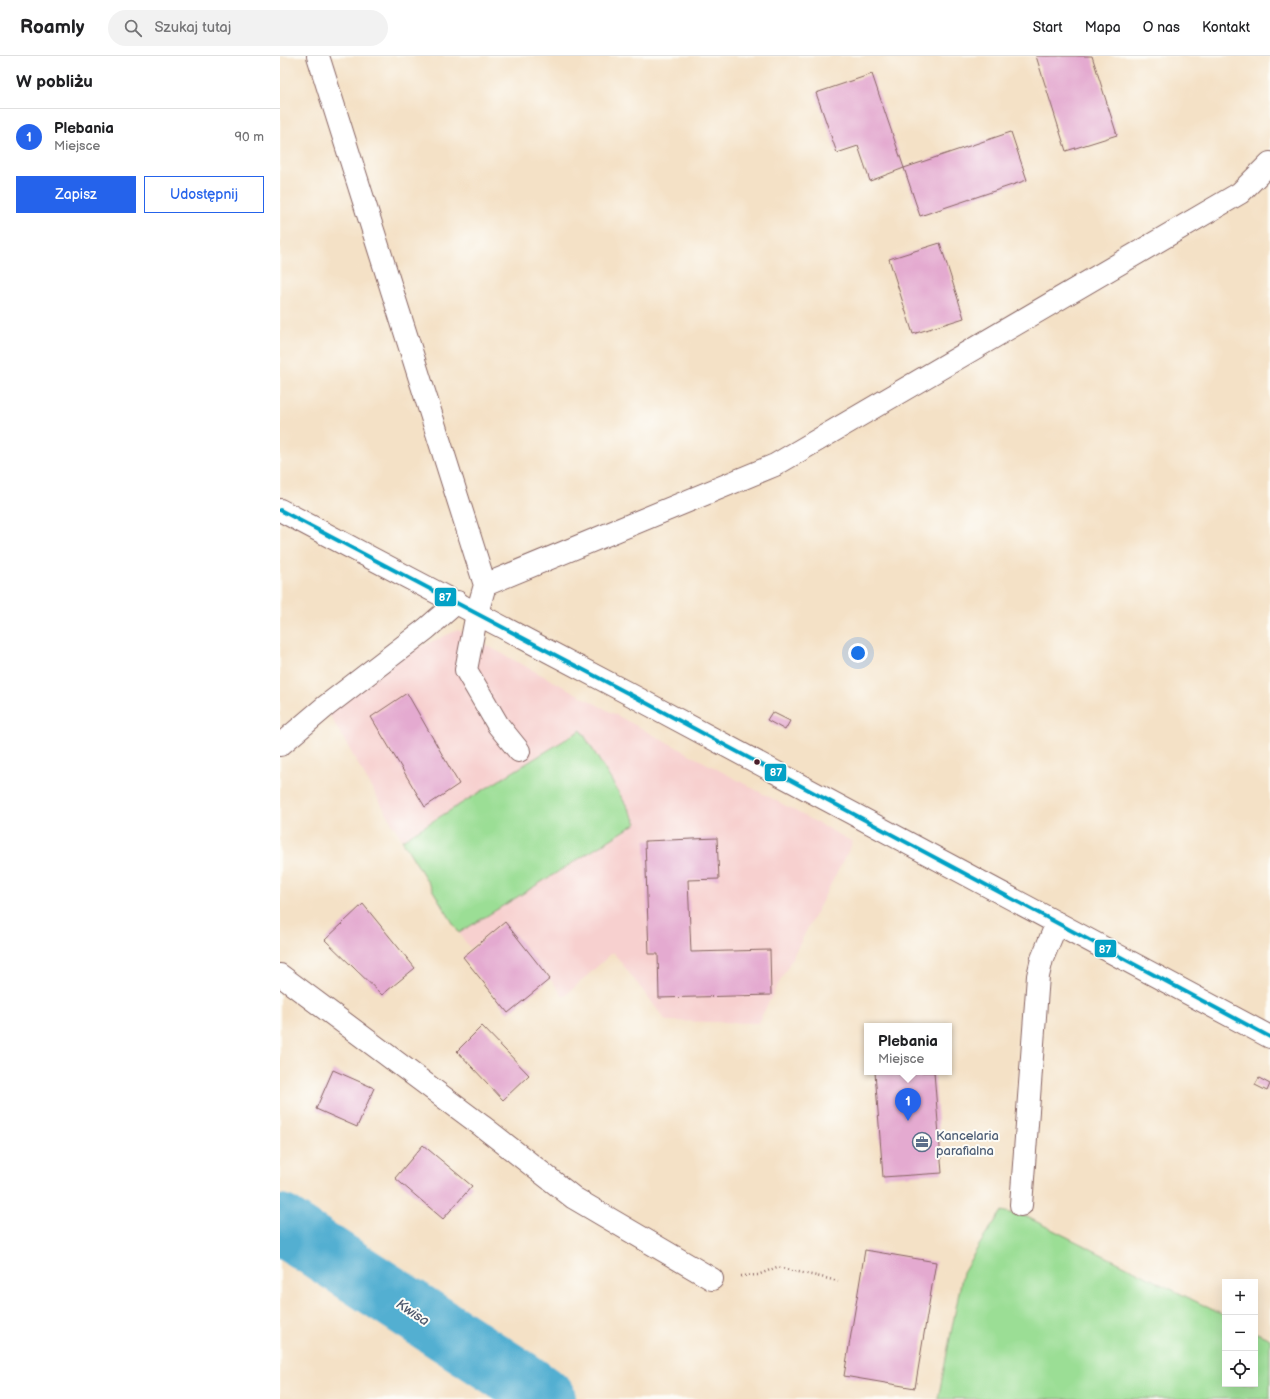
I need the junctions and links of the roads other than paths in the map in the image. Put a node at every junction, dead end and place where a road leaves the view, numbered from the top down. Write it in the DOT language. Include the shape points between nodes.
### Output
graph roads {
  1 [pos="318,56"];
  2 [pos="1270,163"];
  3 [pos="280,510"];
  4 [pos="485,585"];
  5 [pos="457,602"];
  6 [pos="477,613"];
  7 [pos="280,745"];
  8 [pos="519,751"];
  9 [pos="1057,923"];
  10 [pos="280,975"];
  11 [pos="1270,1038"];
  12 [pos="1021,1205"];
  13 [pos="712,1279"];
  1 -- 4 [label="street"];
  2 -- 4 [label="street" via="1240,193 775,465"];
  3 -- 5 [label="street"];
  4 -- 6 [label="street"];
  5 -- 6 [label="street"];
  5 -- 7 [label="street"];
  6 -- 8 [label="street" via="466,670 498,725"];
  6 -- 9 [label="street"];
  9 -- 11 [label="street"];
  9 -- 12 [label="street" via="1038,976"];
  10 -- 13 [label="street" via="574,1198"];
}
